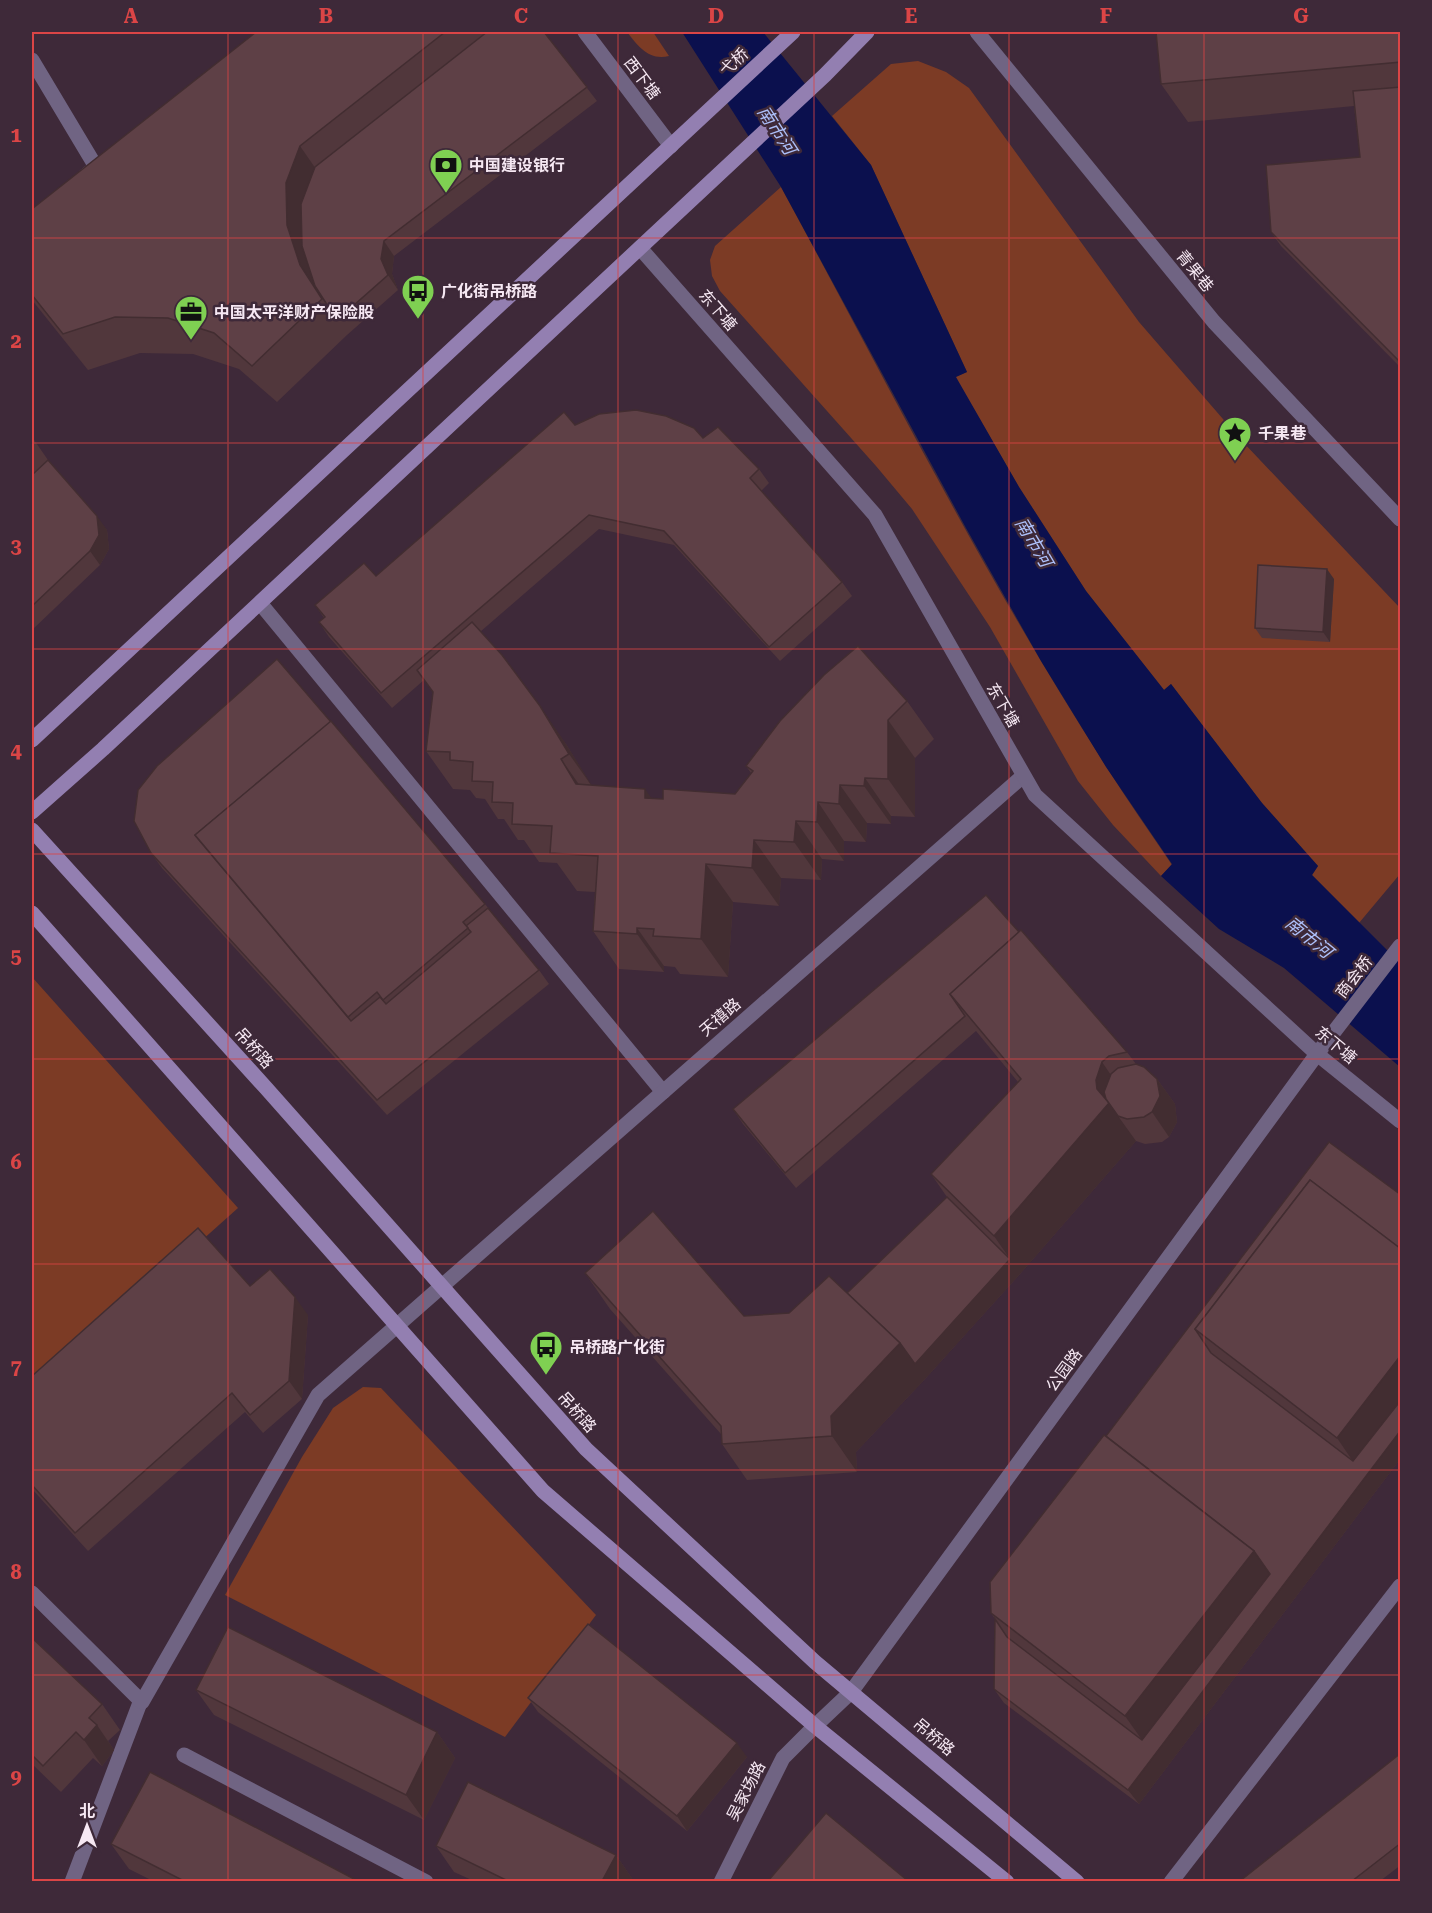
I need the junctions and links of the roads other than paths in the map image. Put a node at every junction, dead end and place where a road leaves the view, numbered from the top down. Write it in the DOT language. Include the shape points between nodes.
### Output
graph roads {
  1 [pos="585,32"];
  2 [pos="867,32"];
  3 [pos="977,32"];
  4 [pos="790,34"];
  5 [pos="32,60"];
  6 [pos="671,146"];
  7 [pos="78,182"];
  8 [pos="640,248"];
  9 [pos="1401,519"];
  10 [pos="260,603"];
  11 [pos="32,740"];
  12 [pos="1023,776"];
  13 [pos="32,812"];
  14 [pos="32,830"];
  15 [pos="32,913"];
  16 [pos="1401,946"];
  17 [pos="1336,1030"];
  18 [pos="1317,1054"];
  19 [pos="663,1092"];
  20 [pos="1401,1121"];
  21 [pos="442,1286"];
  22 [pos="397,1325"];
  23 [pos="1401,1586"];
  24 [pos="32,1593"];
  25 [pos="851,1692"];
  26 [pos="141,1701"];
  27 [pos="815,1726"];
  28 [pos="184,1755"];
  29 [pos="72,1881"];
  30 [pos="426,1881"];
  31 [pos="721,1881"];
  32 [pos="1006,1881"];
  33 [pos="1077,1881"];
  34 [pos="1171,1881"];
  1 -- 6 [label="street, 西下塘"];
  2 -- 8 [label="main road"];
  3 -- 9 [label="street, 青果巷" via="1214,322"];
  4 -- 6 [label="main road, 弋桥"];
  5 -- 7 [label="street" via="101,163"];
  6 -- 11 [label="main road, 弋桥"];
  8 -- 10 [label="main road"];
  8 -- 12 [label="street, 东下塘" via="875,515"];
  10 -- 13 [label="main road"];
  10 -- 19 [label="street"];
  12 -- 18 [label="street, 东下塘" via="1035,795"];
  12 -- 19 [label="street, 天禧路"];
  14 -- 21 [label="main road, 吊桥路"];
  15 -- 22 [label="main road"];
  16 -- 17 [label="street, 商会桥"];
  17 -- 18 [label="street, 公园路"];
  18 -- 20 [label="street, 东下塘"];
  18 -- 25 [label="street, 公园路"];
  19 -- 21 [label="street, 天禧路"];
  21 -- 22 [label="street, 天禧路"];
  21 -- 25 [label="main road, 吊桥路" via="586,1449"];
  22 -- 26 [label="street, 天禧路" via="318,1395"];
  22 -- 27 [label="main road" via="543,1491"];
  23 -- 34 [label="street"];
  24 -- 26 [label="street"];
  25 -- 27 [label="street, 公园路"];
  25 -- 33 [label="main road, 吊桥路"];
  26 -- 29 [label="street, 天禧路"];
  27 -- 31 [label="street, 吴家场路" via="783,1758"];
  27 -- 32 [label="main road"];
  28 -- 30 [label="street"];
}
